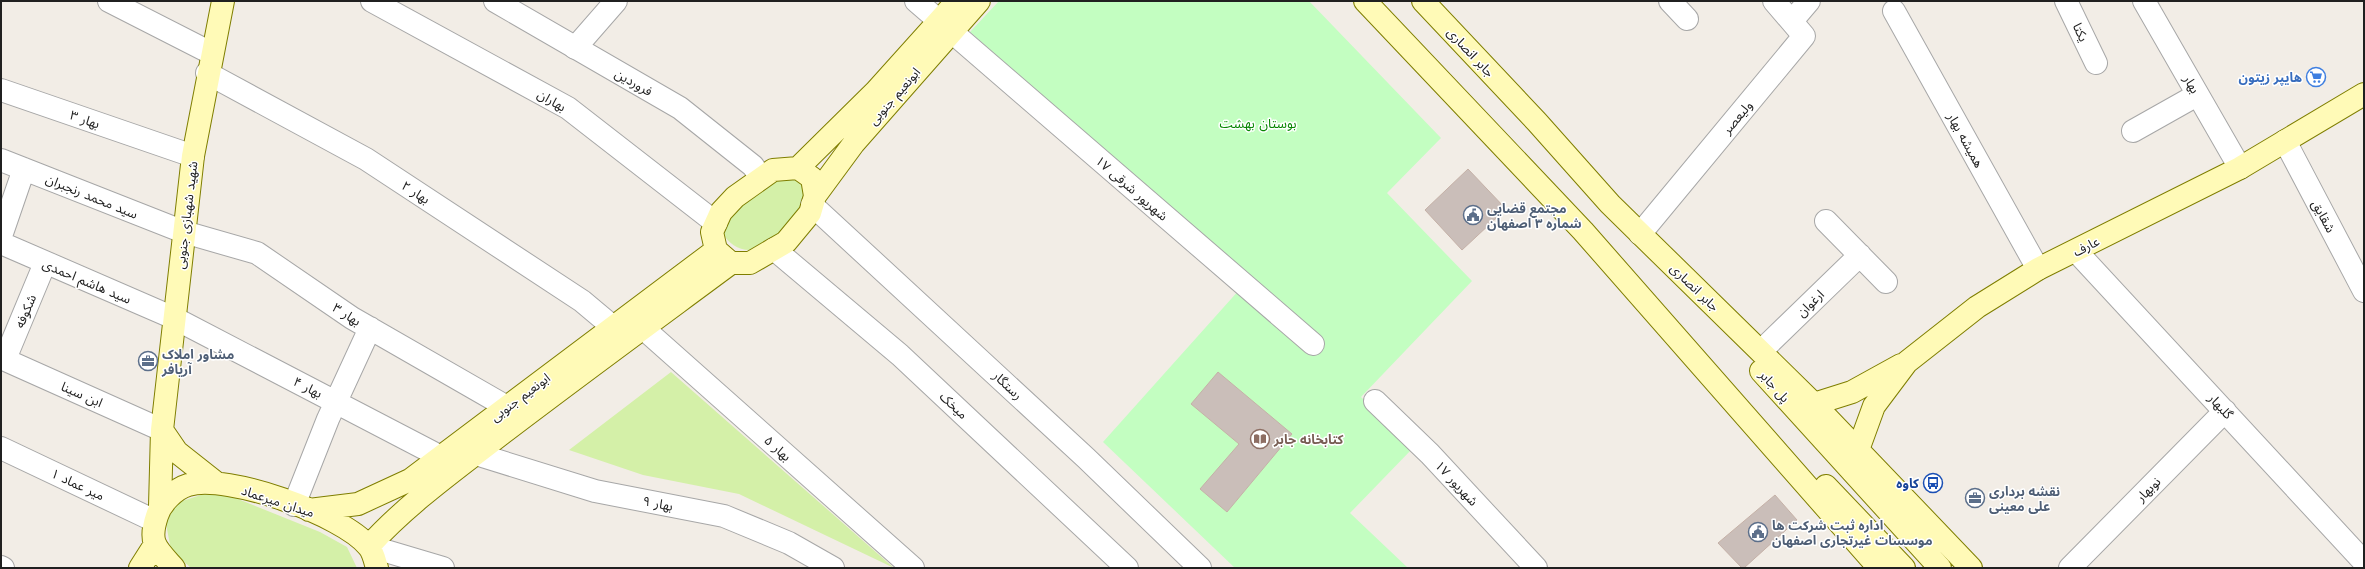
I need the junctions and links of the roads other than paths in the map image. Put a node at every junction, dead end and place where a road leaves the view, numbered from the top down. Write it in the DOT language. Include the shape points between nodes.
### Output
graph roads {
  1 [pos="109,1"];
  2 [pos="223,1"];
  3 [pos="372,1"];
  4 [pos="495,1"];
  5 [pos="616,1"];
  6 [pos="916,1"];
  7 [pos="957,1"];
  8 [pos="979,1"];
  9 [pos="1365,1"];
  10 [pos="1423,1"];
  11 [pos="1670,1"];
  12 [pos="1774,1"];
  13 [pos="1809,1"];
  14 [pos="2066,1"];
  15 [pos="2144,1"];
  16 [pos="1894,11"];
  17 [pos="1687,19"];
  18 [pos="1792,21"];
  19 [pos="945,26"];
  20 [pos="575,48"];
  21 [pos="209,63"];
  22 [pos="2096,64"];
  23 [pos="1,90"];
  24 [pos="2197,94"];
  25 [pos="2364,94"];
  26 [pos="2133,131"];
  27 [pos="2285,141"];
  28 [pos="193,156"];
  29 [pos="1,160"];
  30 [pos="798,168"];
  31 [pos="2240,168"];
  32 [pos="24,169"];
  33 [pos="761,178"];
  34 [pos="814,201"];
  35 [pos="1610,204"];
  36 [pos="1826,221"];
  37 [pos="716,223"];
  38 [pos="1583,230"];
  39 [pos="184,232"];
  40 [pos="1640,234"];
  41 [pos="1,236"];
  42 [pos="1,243"];
  43 [pos="774,249"];
  44 [pos="2076,251"];
  45 [pos="1860,255"];
  46 [pos="723,256"];
  47 [pos="45,263"];
  48 [pos="2038,269"];
  49 [pos="1886,282"];
  50 [pos="2364,291"];
  51 [pos="174,318"];
  52 [pos="613,327"];
  53 [pos="370,328"];
  54 [pos="642,328"];
  55 [pos="1313,344"];
  56 [pos="1761,351"];
  57 [pos="3,358"];
  58 [pos="1907,362"];
  59 [pos="336,401"];
  60 [pos="1375,401"];
  61 [pos="1814,404"];
  62 [pos="507,407"];
  63 [pos="2225,411"];
  64 [pos="162,430"];
  65 [pos="1,448"];
  66 [pos="1858,450"];
  67 [pos="476,454"];
  68 [pos="442,457"];
  69 [pos="215,482"];
  70 [pos="302,507"];
  71 [pos="158,513"];
  72 [pos="154,546"];
  73 [pos="369,546"];
  74 [pos="2364,562"];
  75 [pos="140,568"];
  76 [pos="174,568"];
  77 [pos="377,568"];
  78 [pos="443,568"];
  79 [pos="834,568"];
  80 [pos="913,568"];
  81 [pos="1127,568"];
  82 [pos="1200,568"];
  83 [pos="1536,568"];
  84 [pos="1879,568"];
  85 [pos="1904,568"];
  86 [pos="1940,568"];
  87 [pos="1971,568"];
  88 [pos="2070,568"];
  1 -- 21 [label="street, بهار ۲"];
  2 -- 21 [label="main road, شهید شهبازی جنوبی"];
  3 -- 37 [label="street, بهاران" via="568,108"];
  4 -- 20 [label="street, فروردین"];
  5 -- 20 [label="street"];
  6 -- 19 [label="street, ۱۷ شهریور شرقی"];
  7 -- 19 [label="main road, ابونعیم جنوبی"];
  8 -- 19 [label="main road, ابونعیم جنوبی"];
  9 -- 38 [label="main road"];
  10 -- 35 [label="main road, جابر انصاری"];
  11 -- 17 [label="street"];
  12 -- 18 [label="street, ولیعصر"];
  13 -- 18 [label="street"];
  14 -- 22 [label="street, یکتا"];
  15 -- 24 [label="street, بهار"];
  16 -- 48 [label="street, همیشه بهار"];
  18 -- 40 [label="street, ولیعصر" via="1804,36"];
  19 -- 30 [label="main road, ابونعیم جنوبی"];
  19 -- 34 [label="main road, ابونعیم جنوبی" via="854,143"];
  19 -- 55 [label="street, ۱۷ شهریور شرقی"];
  20 -- 33 [label="street, فروردین" via="680,108 753,166"];
  21 -- 28 [label="main road, شهید شهبازی جنوبی"];
  21 -- 52 [label="street, بهار ۲" via="366,159 582,302"];
  23 -- 28 [label="street, بهار ۳"];
  24 -- 26 [label="street"];
  24 -- 31 [label="street, بهار"];
  25 -- 27 [label="main road, عارف"];
  27 -- 31 [label="main road, عارف"];
  27 -- 50 [label="street, شقایق"];
  28 -- 39 [label="main road, شهید شهبازی جنوبی"];
  29 -- 32 [label="street, سید محمد رنجبران"];
  30 -- 33 [label="main road" via="773,170"];
  30 -- 34 [label="main road" via="812,178"];
  31 -- 44 [label="main road, عارف"];
  32 -- 39 [label="street, سید محمد رنجبران"];
  32 -- 41 [label="street"];
  33 -- 37 [label="main road" via="736,196 721,212"];
  34 -- 43 [label="main road" via="810,214 786,242"];
  34 -- 82 [label="street, رستگار"];
  35 -- 40 [label="main road, جابر انصاری"];
  35 -- 86 [label="main road, پل جابر"];
  36 -- 45 [label="street"];
  37 -- 46 [label="main road" via="712,232"];
  38 -- 84 [label="main road"];
  38 -- 85 [label="main road"];
  39 -- 51 [label="main road, شهید شهبازی جنوبی"];
  39 -- 53 [label="street, بهار ۳" via="257,252"];
  40 -- 56 [label="main road, جابر انصاری"];
  42 -- 47 [label="street, سید هاشم احمدی"];
  43 -- 46 [label="main road" via="750,263"];
  43 -- 81 [label="street, میخک" via="900,355"];
  44 -- 48 [label="main road, عارف"];
  44 -- 63 [label="street, گلبهار"];
  45 -- 49 [label="street"];
  45 -- 56 [label="street, ارغوان"];
  46 -- 52 [label="main road, ابونعیم جنوبی"];
  46 -- 54 [label="main road, ابونعیم جنوبی"];
  47 -- 51 [label="street, سید هاشم احمدی"];
  47 -- 57 [label="street, شکوفه"];
  48 -- 58 [label="main road, عارف" via="1977,307"];
  51 -- 59 [label="street, بهار ۴"];
  51 -- 64 [label="main road, شهید شهبازی جنوبی"];
  52 -- 62 [label="main road, ابونعیم جنوبی"];
  53 -- 59 [label="street"];
  53 -- 62 [label="street, بهار ۳"];
  54 -- 67 [label="main road, ابونعیم جنوبی"];
  54 -- 80 [label="street, بهار ۵"];
  56 -- 61 [label="main road, جابر انصاری"];
  57 -- 64 [label="street, ابن سینا"];
  58 -- 61 [label="main road" via="1852,392"];
  58 -- 66 [label="main road, عارف" via="1874,406"];
  59 -- 68 [label="street, بهار ۴"];
  59 -- 70 [label="street"];
  60 -- 83 [label="street, ۱۷ شهریور" via="1430,454"];
  61 -- 66 [label="main road, جابر انصاری"];
  62 -- 68 [label="main road, ابونعیم جنوبی"];
  63 -- 74 [label="street, گلبهار"];
  63 -- 88 [label="street, نوبهار"];
  64 -- 69 [label="main road" via="178,452"];
  64 -- 71 [label="main road, شهید شهبازی جنوبی"];
  65 -- 71 [label="street, میر عماد ۱"];
  66 -- 87 [label="main road, جابر انصاری"];
  67 -- 73 [label="main road, ابونعیم جنوبی" via="408,508"];
  67 -- 79 [label="street, بهار ۹" via="595,491 724,516 789,544"];
  68 -- 70 [label="main road, ابونعیم جنوبی" via="410,480 358,504"];
  69 -- 70 [label="main road, میدان میرعماد" via="258,491"];
  69 -- 71 [label="main road, میدان میرعماد" via="188,485"];
  70 -- 73 [label="main road, میدان میرعماد" via="344,525"];
  71 -- 72 [label="main road" via="152,530"];
  72 -- 75 [label="main road"];
  72 -- 76 [label="main road"];
  73 -- 77 [label="main road, میدان میرعماد"];
  73 -- 78 [label="street"];
}
